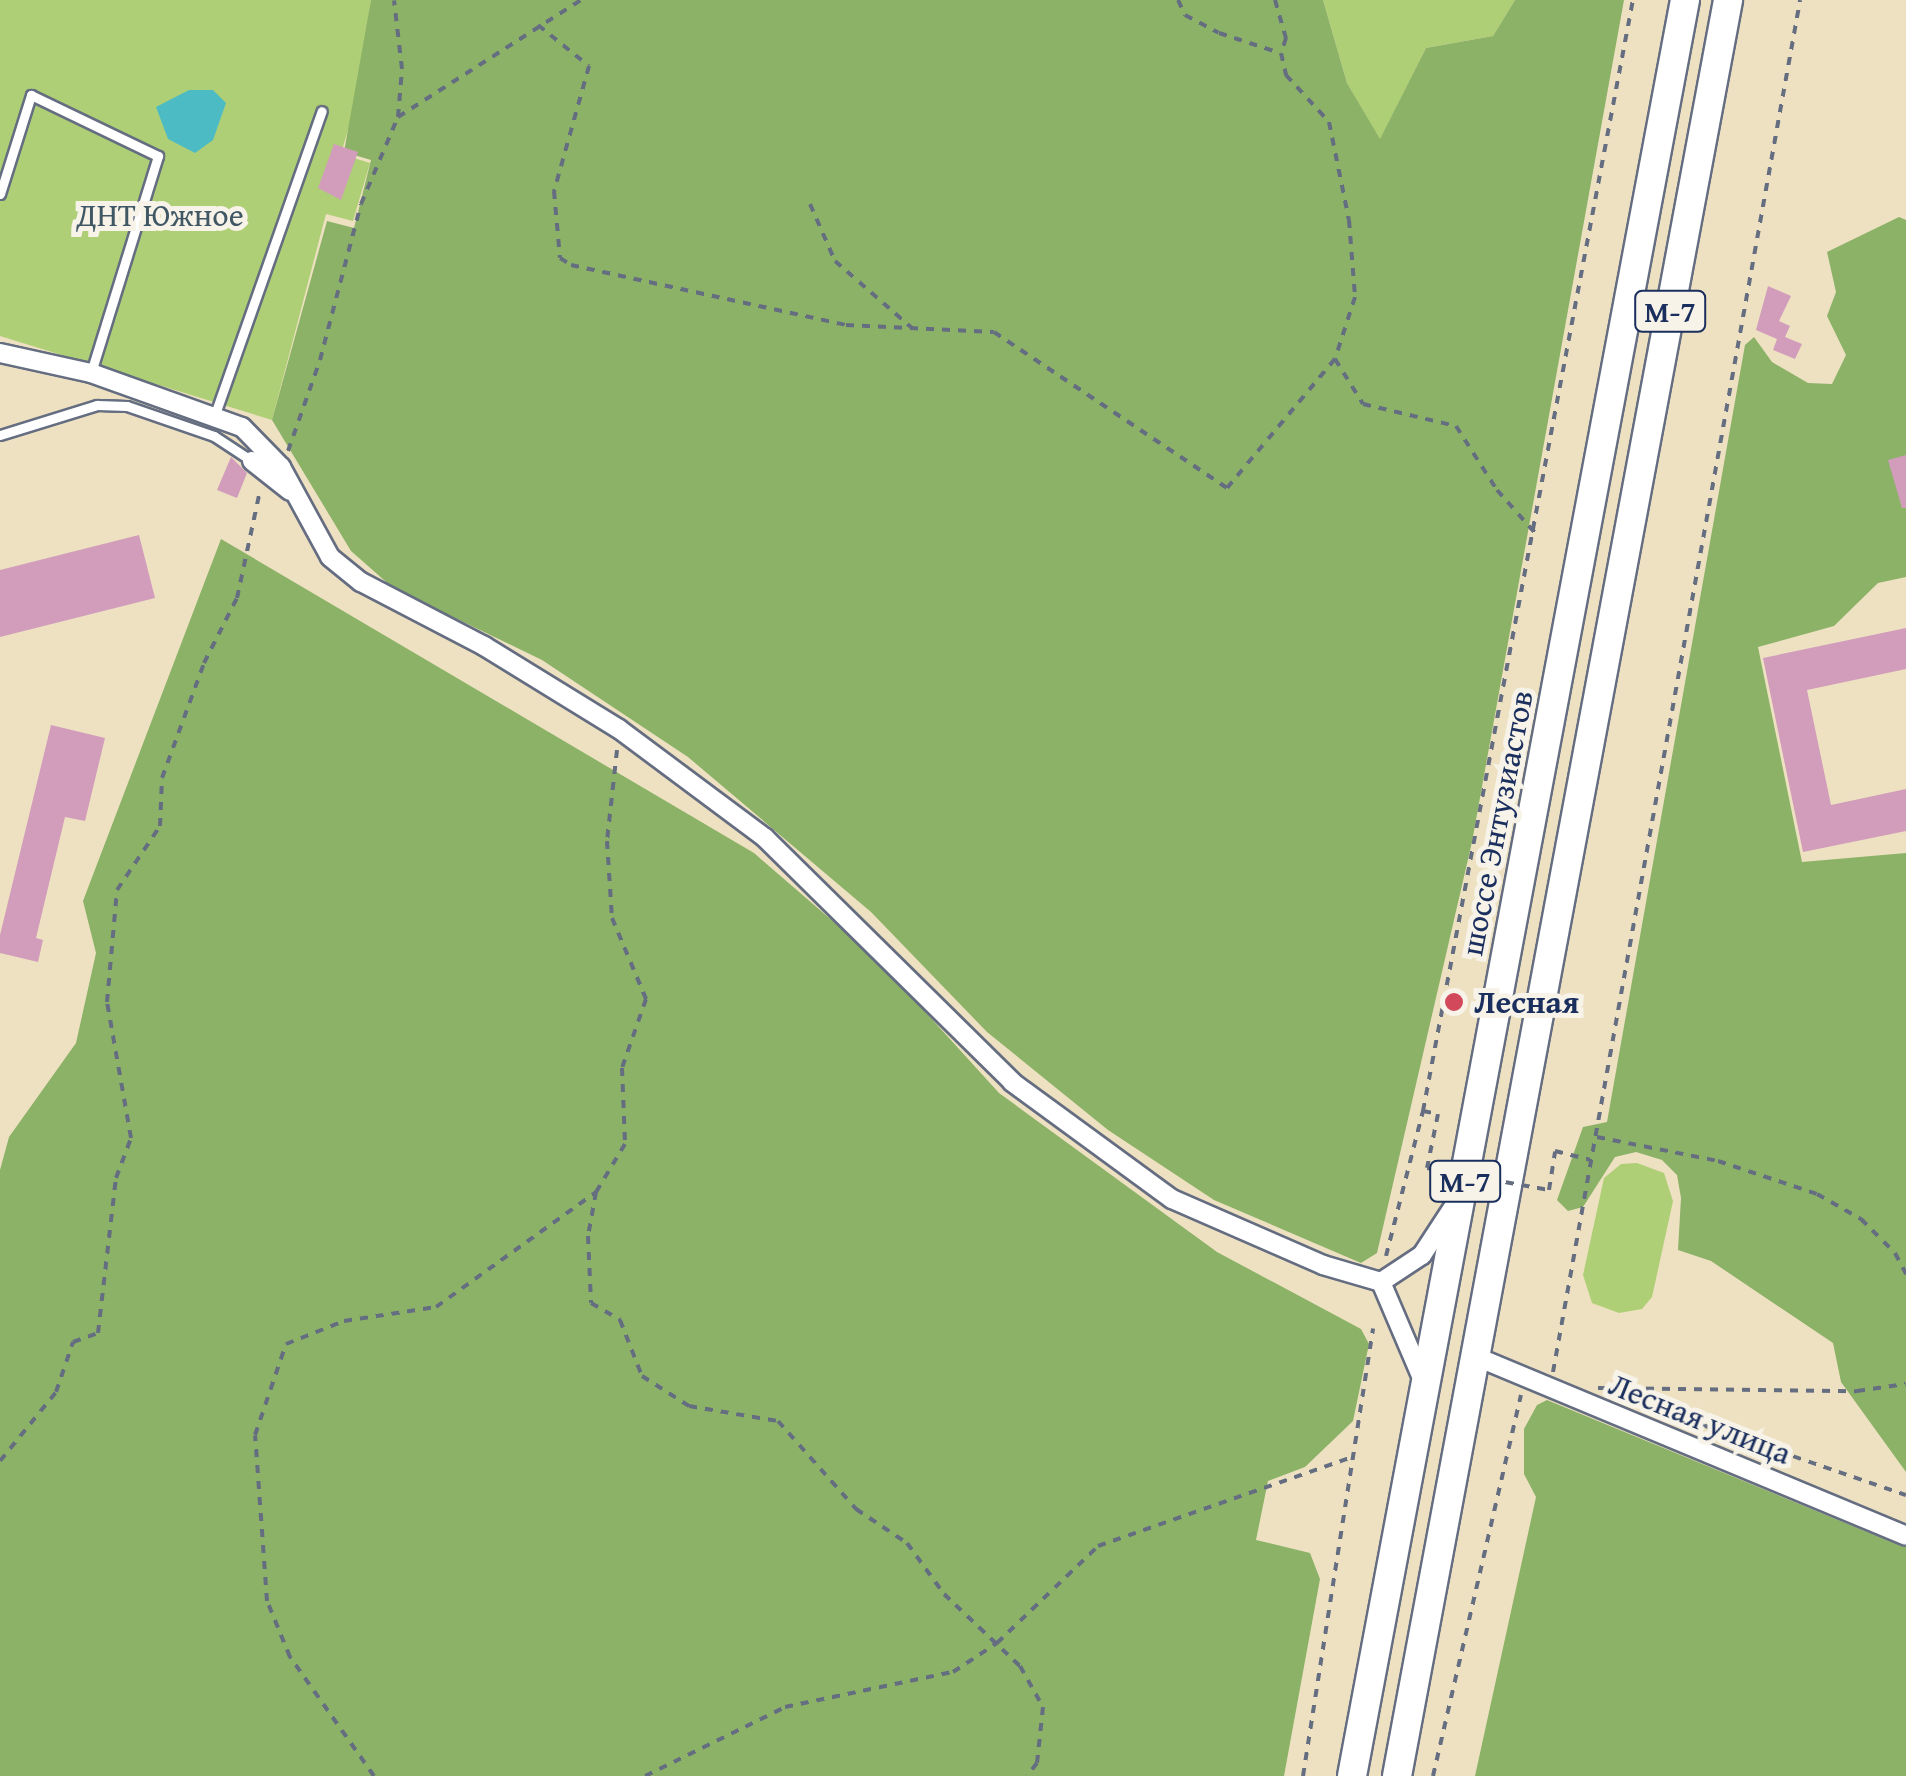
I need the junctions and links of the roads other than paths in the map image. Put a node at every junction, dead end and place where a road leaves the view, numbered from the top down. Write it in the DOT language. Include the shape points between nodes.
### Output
graph roads {
  1 [pos="1685,0"];
  2 [pos="1728,0"];
  3 [pos="322,111"];
  4 [pos="0,194"];
  5 [pos="0,353"];
  6 [pos="91,373"];
  7 [pos="215,414"];
  8 [pos="0,435"];
  9 [pos="267,467"];
  10 [pos="1463,1188"];
  11 [pos="1382,1273"];
  12 [pos="1472,1354"];
  13 [pos="1424,1390"];
  14 [pos="1906,1536"];
  15 [pos="1352,1776"];
  16 [pos="1397,1776"];
  1 -- 10 [label="highway, шоссе Энтузиастов / М-7"];
  2 -- 12 [label="highway, М-7"];
  3 -- 7 [label="lane"];
  4 -- 6 [label="lane" via="31,95 158,156"];
  5 -- 6 [label="street"];
  6 -- 7 [label="street"];
  7 -- 9 [label="street" via="242,427"];
  8 -- 9 [label="lane" via="97,406 127,406 214,436"];
  9 -- 11 [label="street" via="290,491 330,557 360,582 484,646 619,730 765,838 1012,1082 1156,1187 1323,1265"];
  10 -- 11 [label="street" via="1422,1255"];
  10 -- 13 [label="highway, шоссе Энтузиастов / М-7"];
  11 -- 13 [label="street"];
  12 -- 14 [label="street, Лесная улица"];
  12 -- 16 [label="highway, М-7"];
  13 -- 15 [label="highway, шоссе Энтузиастов / М-7"];
}
